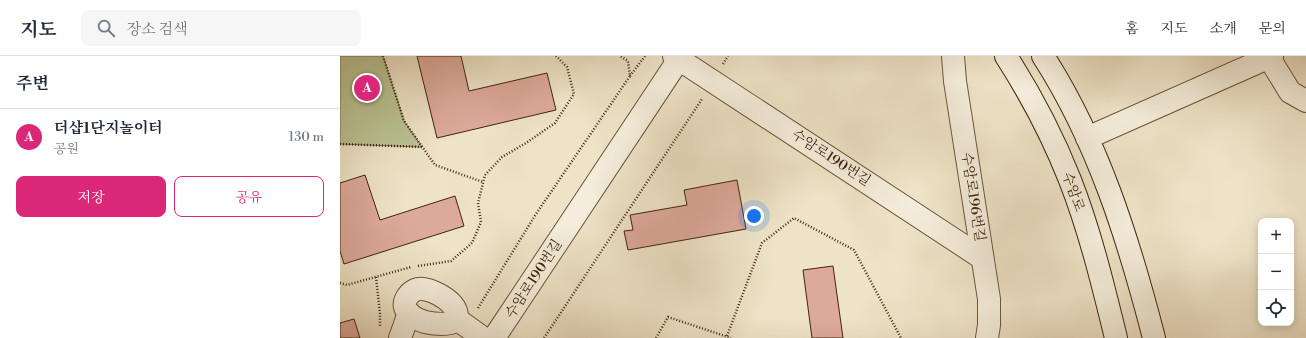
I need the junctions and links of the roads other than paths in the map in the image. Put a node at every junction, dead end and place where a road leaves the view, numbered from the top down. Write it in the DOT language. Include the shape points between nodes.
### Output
graph roads {
  1 [pos="953,56"];
  2 [pos="1006,56"];
  3 [pos="1043,56"];
  4 [pos="1270,56"];
  5 [pos="678,57"];
  6 [pos="1306,102"];
  7 [pos="1086,138"];
  8 [pos="982,258"];
  9 [pos="409,313"];
  10 [pos="469,328"];
  11 [pos="424,330"];
  12 [pos="390,335"];
  13 [pos="504,335"];
  14 [pos="987,338"];
  15 [pos="1116,338"];
  16 [pos="1154,338"];
  1 -- 8 [label="street, 수암로196번길"];
  2 -- 15 [label="street, 수암로" via="1023,82 1070,181 1090,241"];
  3 -- 7 [label="street"];
  4 -- 6 [label="street" via="1290,92"];
  4 -- 7 [label="street"];
  5 -- 8 [label="street, 수암로190번길"];
  5 -- 13 [label="street, 수암로190번길"];
  7 -- 16 [label="street" via="1121,224 1142,289"];
  8 -- 14 [label="street, 수암로196번길" via="989,299"];
  9 -- 10 [label="street" via="405,306 408,296 417,289 426,290 449,302"];
  9 -- 11 [label="street"];
  9 -- 12 [label="street"];
  10 -- 11 [label="street" via="452,324"];
}
